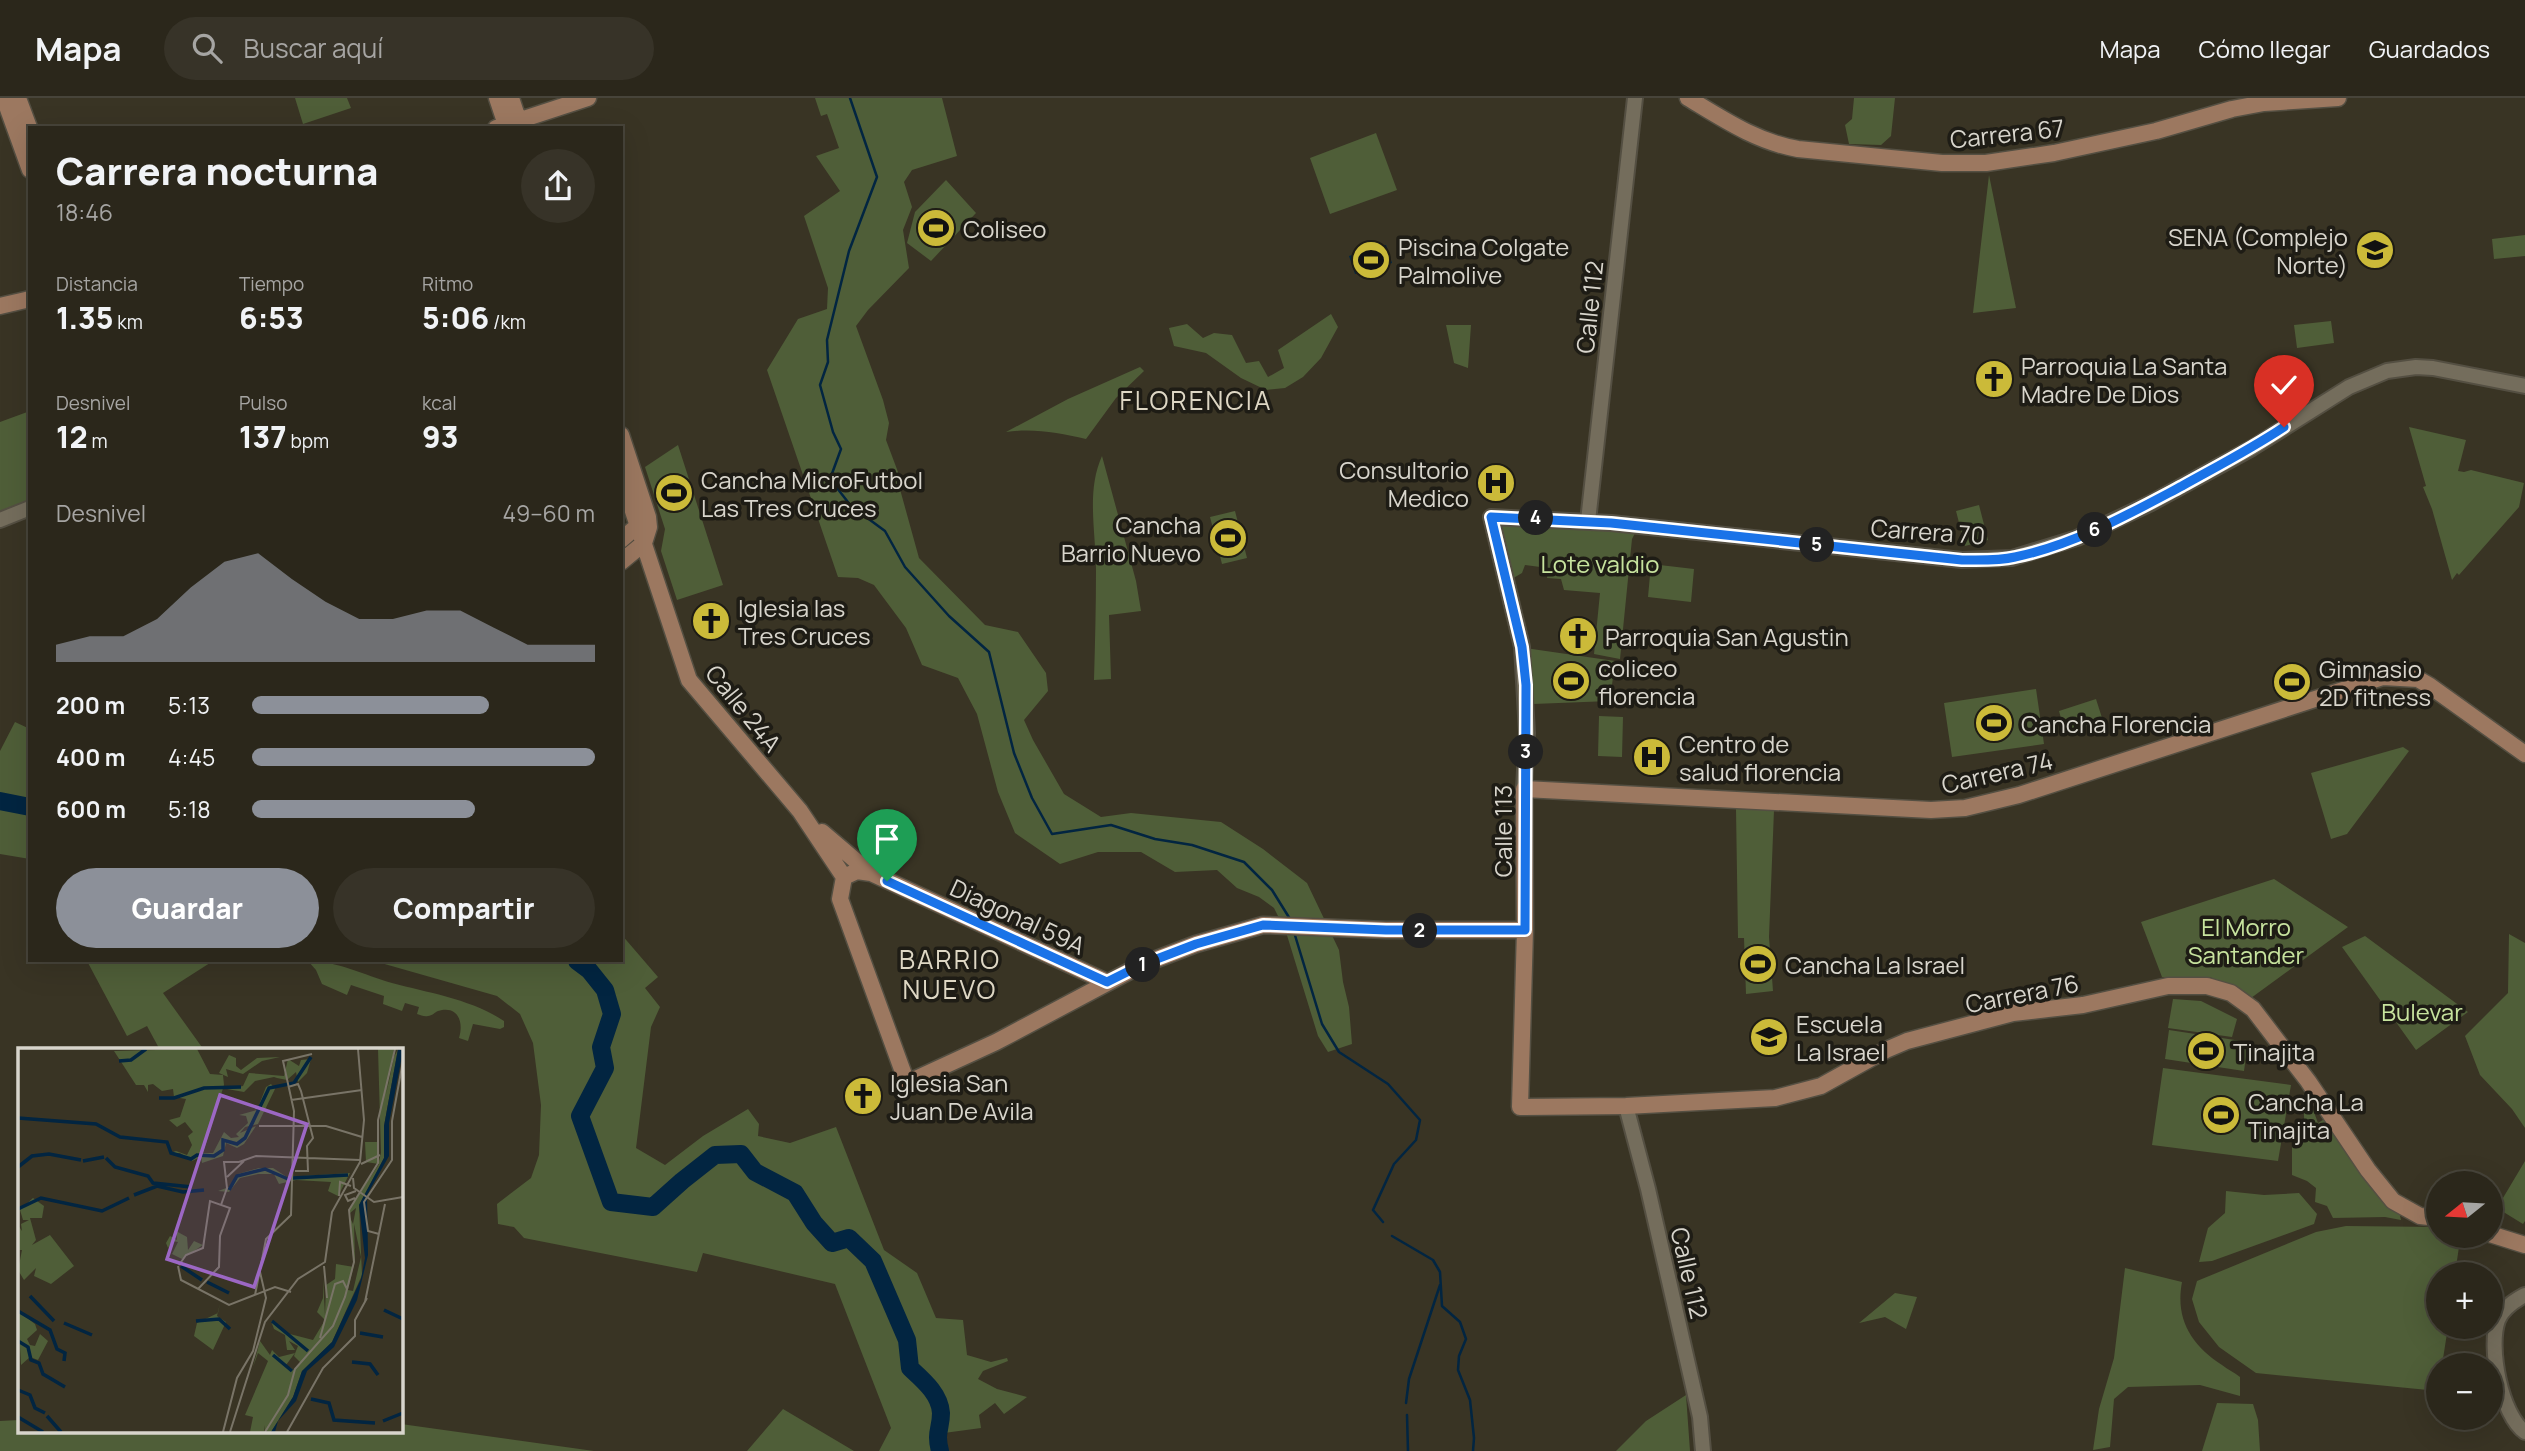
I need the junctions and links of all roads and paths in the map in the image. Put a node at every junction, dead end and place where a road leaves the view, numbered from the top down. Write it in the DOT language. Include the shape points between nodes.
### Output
graph roads {
  1 [pos="4,98"];
  2 [pos="19,98"];
  3 [pos="497,98"];
  4 [pos="511,98"];
  5 [pos="588,98"];
  6 [pos="1635,98"];
  7 [pos="1688,98"];
  8 [pos="2258,98"];
  9 [pos="2338,98"];
  10 [pos="2232,109"];
  11 [pos="28,126"];
  12 [pos="509,126"];
  13 [pos="28,164"];
  14 [pos="28,299"];
  15 [pos="0,306"];
  16 [pos="2525,386"];
  17 [pos="623,443"];
  18 [pos="623,479"];
  19 [pos="28,509"];
  20 [pos="1491,517"];
  21 [pos="0,520"];
  22 [pos="643,521"];
  23 [pos="1588,521"];
  24 [pos="623,538"];
  25 [pos="643,543"];
  26 [pos="623,560"];
  27 [pos="2525,754"];
  28 [pos="1524,789"];
  29 [pos="800,811"];
  30 [pos="847,855"];
  31 [pos="871,873"];
  32 [pos="844,877"];
  33 [pos="1525,930"];
  34 [pos="1107,982"];
  35 [pos="1626,1106"];
  36 [pos="1520,1107"];
  37 [pos="2426,1217"];
  38 [pos="2503,1238"];
  39 [pos="2525,1245"];
  40 [pos="2525,1295"];
  41 [pos="2523,1430"];
  42 [pos="1703,1451"];
  1 -- 13 [label="main road"];
  2 -- 11 [label="main road"];
  3 -- 12 [label="main road"];
  4 -- 12 [label="main road"];
  5 -- 12 [label="main road"];
  6 -- 23 [label="street, Calle 112"];
  7 -- 10 [label="main road, Carrera 67" via="1772,144 1942,163 1986,163 2054,153"];
  8 -- 10 [label="main road"];
  9 -- 10 [label="main road, Carrera 67"];
  14 -- 15 [label="main road"];
  16 -- 23 [label="street, Carrera 70" via="2433,368 2387,371 2349,387 2252,448 2142,507 2077,538 2012,558 1962,560"];
  17 -- 22 [label="main road, Calle 24A"];
  18 -- 22 [label="main road, Calle 24A"];
  19 -- 21 [label="street"];
  20 -- 23 [label="street, Carrera 70"];
  20 -- 28 [label="street, Calle 113" via="1522,647 1527,733"];
  22 -- 24 [label="main road"];
  22 -- 25 [label="main road, Calle 24A" via="649,527"];
  25 -- 26 [label="main road"];
  25 -- 29 [label="main road, Calle 24A" via="689,680"];
  27 -- 28 [label="main road, Carrera 74" via="2418,679 2383,677 2019,795 1965,808"];
  28 -- 33 [label="main road, Calle 113"];
  29 -- 30 [label="main road, Calle 24A"];
  29 -- 32 [label="main road, Calle 24A"];
  30 -- 31 [label="main road, Diagonal 59A"];
  31 -- 32 [label="main road" via="857,870"];
  31 -- 34 [label="main road, Diagonal 59A"];
  32 -- 34 [label="main road" via="840,899 907,1083 996,1042"];
  33 -- 34 [label="main road" via="1263,925 1196,944"];
  33 -- 36 [label="main road, Calle 113"];
  35 -- 36 [label="main road, Carrera 76"];
  35 -- 37 [label="main road, Carrera 76" via="1775,1098 1821,1086 1907,1041 2013,1013 2083,1005 2168,986 2207,986 2231,993 2253,1009 2393,1201"];
  35 -- 42 [label="street, Calle 112" via="1700,1417"];
  38 -- 39 [label="main road"];
  40 -- 41 [label="street" via="2499,1317 2493,1337 2495,1361 2512,1417"];
}
